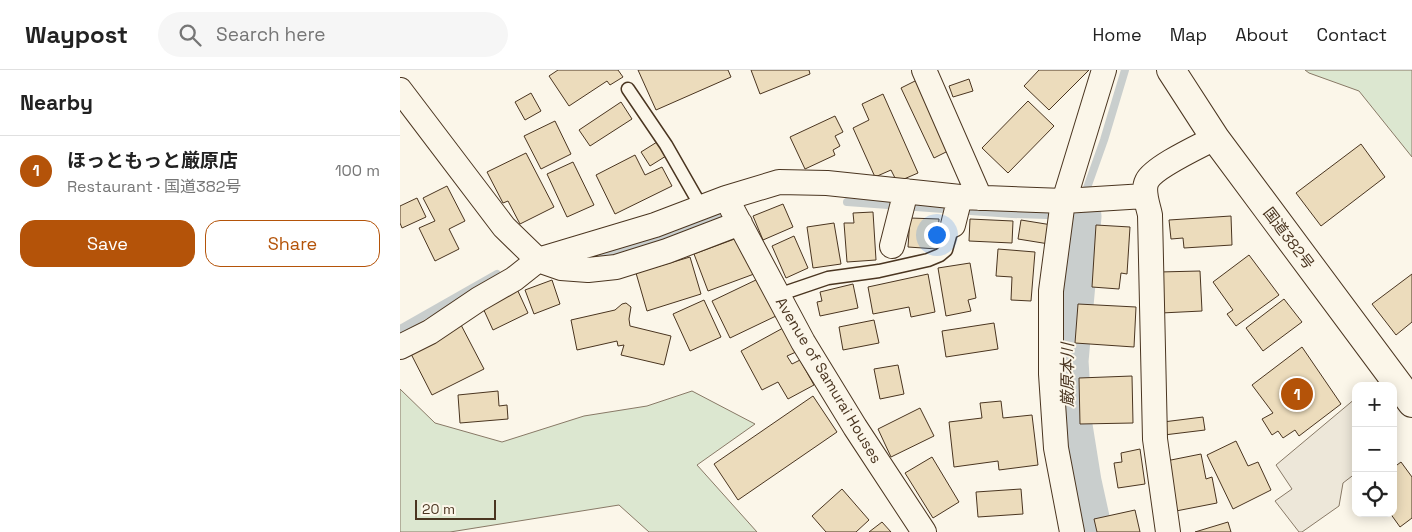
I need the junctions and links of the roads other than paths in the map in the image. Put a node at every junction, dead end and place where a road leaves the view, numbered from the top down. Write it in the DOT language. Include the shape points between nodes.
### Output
graph roads {
  1 [pos="924,70"];
  2 [pos="1104,70"];
  3 [pos="1171,70"];
  4 [pos="628,89"];
  5 [pos="400,90"];
  6 [pos="1215,138"];
  7 [pos="1146,196"];
  8 [pos="726,198"];
  9 [pos="903,202"];
  10 [pos="963,206"];
  11 [pos="1070,208"];
  12 [pos="700,221"];
  13 [pos="740,223"];
  14 [pos="892,246"];
  15 [pos="538,260"];
  16 [pos="778,294"];
  17 [pos="400,347"];
  18 [pos="1412,402"];
  19 [pos="924,532"];
  20 [pos="1072,532"];
  21 [pos="1168,532"];
  1 -- 10 [label="street"];
  2 -- 11 [label="street"];
  3 -- 6 [label="highway, 国道382号"];
  4 -- 12 [label="lane" via="666,146"];
  5 -- 15 [label="street" via="504,227"];
  6 -- 7 [label="street" via="1154,172 1146,182"];
  6 -- 18 [label="highway, 国道382号"];
  7 -- 11 [label="street"];
  7 -- 21 [label="street" via="1150,215 1155,439"];
  8 -- 9 [label="street" via="779,182 794,181"];
  8 -- 12 [label="street"];
  8 -- 13 [label="street, Avenue of Samurai Houses"];
  9 -- 10 [label="street"];
  9 -- 14 [label="street"];
  10 -- 11 [label="street"];
  10 -- 16 [label="lane" via="946,250 940,256 879,271 828,278"];
  11 -- 20 [label="street" via="1051,291 1051,374 1056,448"];
  12 -- 13 [label="street"];
  12 -- 15 [label="street"];
  13 -- 16 [label="street, Avenue of Samurai Houses"];
  15 -- 17 [label="street" via="430,332"];
  16 -- 19 [label="street, Avenue of Samurai Houses" via="803,342"];
}
